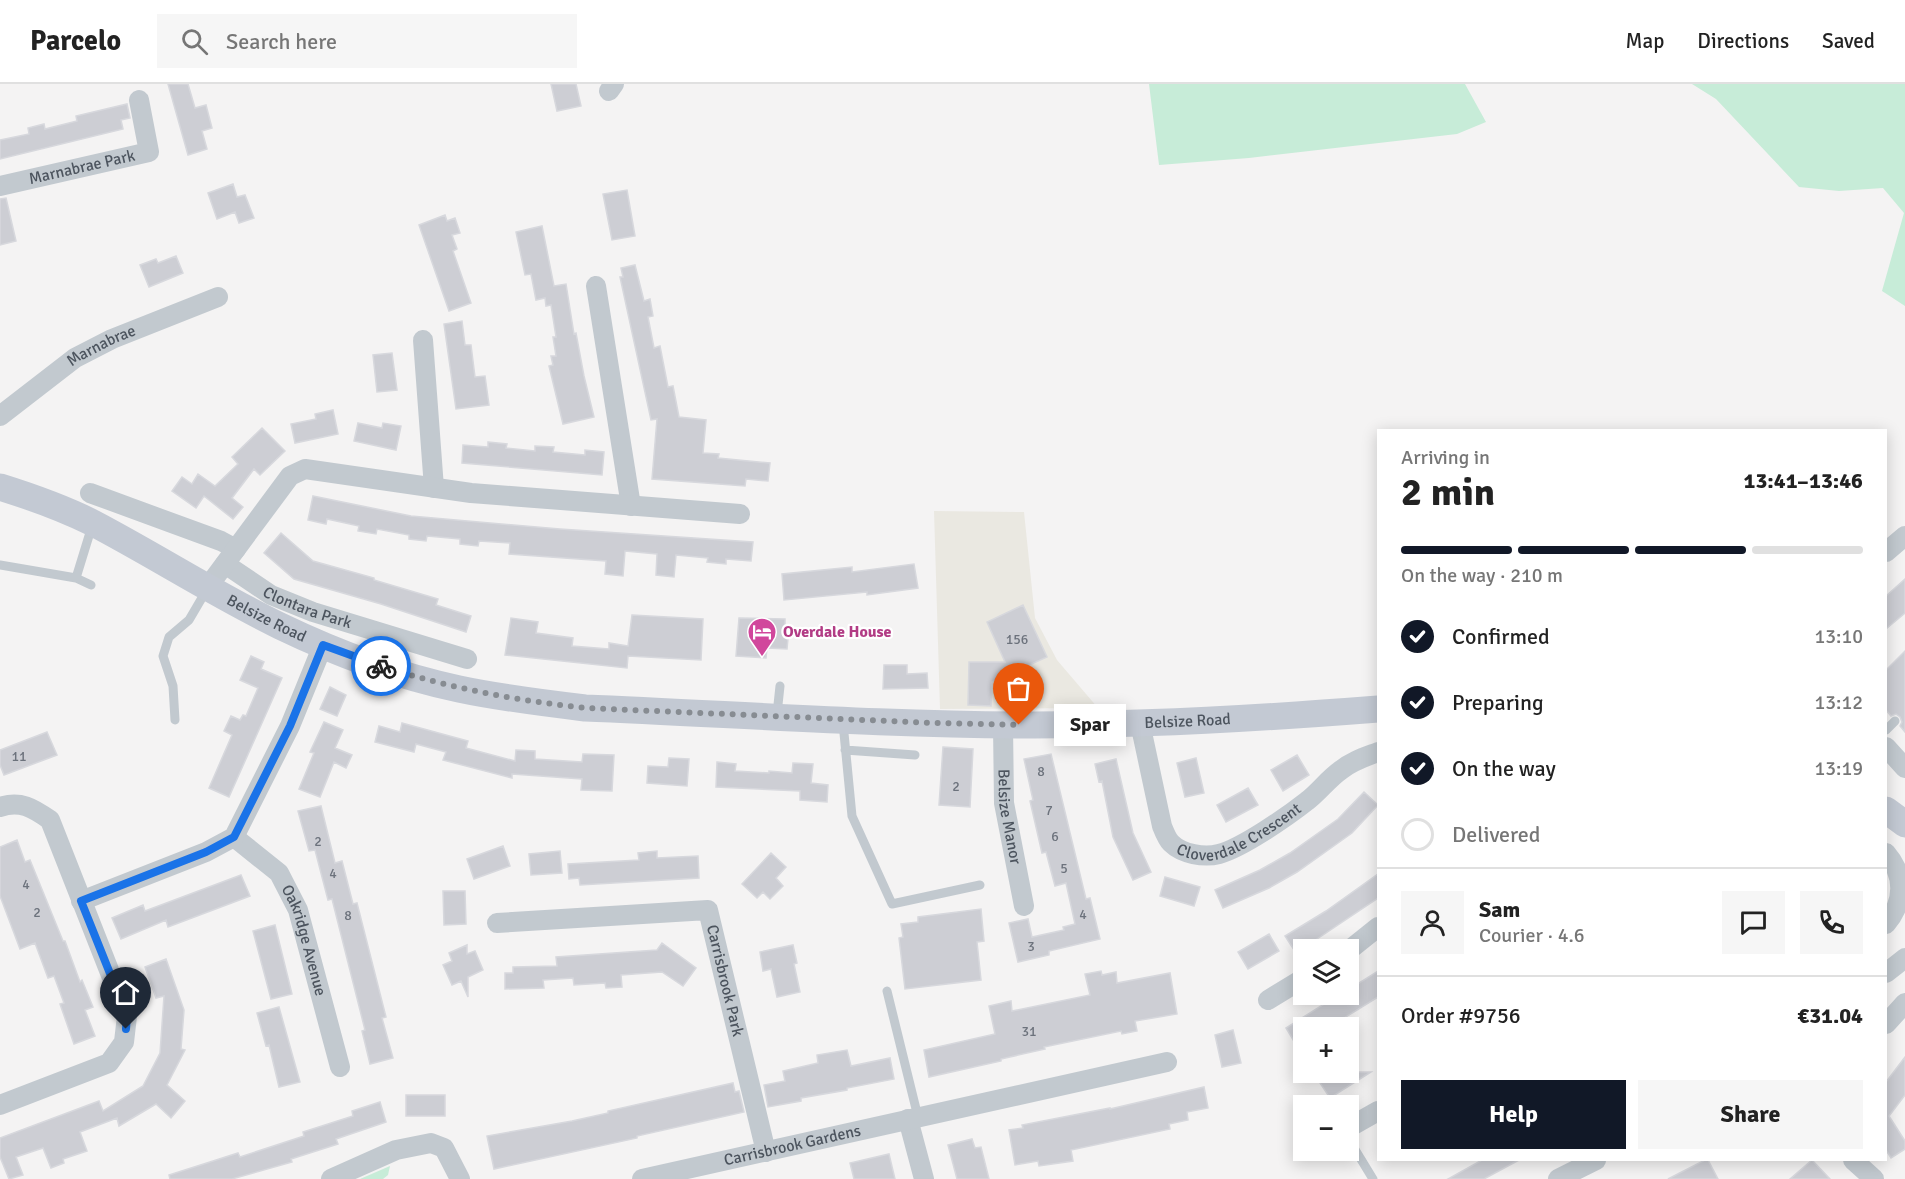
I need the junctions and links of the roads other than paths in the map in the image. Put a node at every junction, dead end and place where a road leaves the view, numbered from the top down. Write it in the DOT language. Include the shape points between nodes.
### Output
graph roads {
  1 [pos="139,100"];
  2 [pos="0,186"];
  3 [pos="596,286"];
  4 [pos="218,297"];
  5 [pos="423,340"];
  6 [pos="0,416"];
  7 [pos="0,487"];
  8 [pos="434,488"];
  9 [pos="90,493"];
  10 [pos="631,506"];
  11 [pos="740,514"];
  12 [pos="93,524"];
  13 [pos="1905,536"];
  14 [pos="1887,551"];
  15 [pos="230,557"];
  16 [pos="0,565"];
  17 [pos="76,578"];
  18 [pos="92,585"];
  19 [pos="207,588"];
  20 [pos="323,645"];
  21 [pos="467,659"];
  22 [pos="780,686"];
  23 [pos="1377,709"];
  24 [pos="777,716"];
  25 [pos="843,719"];
  26 [pos="175,720"];
  27 [pos="1895,721"];
  28 [pos="1140,723"];
  29 [pos="1003,725"];
  30 [pos="1887,729"];
  31 [pos="1887,748"];
  32 [pos="845,750"];
  33 [pos="1377,752"];
  34 [pos="915,755"];
  35 [pos="1905,768"];
  36 [pos="0,807"];
  37 [pos="1887,811"];
  38 [pos="1905,824"];
  39 [pos="234,837"];
  40 [pos="1887,854"];
  41 [pos="980,885"];
  42 [pos="81,901"];
  43 [pos="1024,906"];
  44 [pos="1887,922"];
  45 [pos="497,923"];
  46 [pos="1377,928"];
  47 [pos="1359,942"];
  48 [pos="1905,958"];
  49 [pos="1887,972"];
  50 [pos="1293,985"];
  51 [pos="887,991"];
  52 [pos="1269,1000"];
  53 [pos="1905,1003"];
  54 [pos="1887,1023"];
  55 [pos="1167,1062"];
  56 [pos="340,1067"];
  57 [pos="0,1105"];
  58 [pos="1377,1112"];
  59 [pos="913,1118"];
  60 [pos="1359,1122"];
  61 [pos="766,1152"];
  62 [pos="1359,1156"];
  63 [pos="1594,1161"];
  64 [pos="1854,1161"];
  65 [pos="331,1179"];
  66 [pos="460,1179"];
  67 [pos="642,1179"];
  68 [pos="924,1179"];
  69 [pos="1373,1179"];
  70 [pos="1558,1179"];
  71 [pos="1874,1179"];
  1 -- 2 [label="street, Marnabrae Park" via="149,152"];
  3 -- 10 [label="street"];
  4 -- 6 [label="street, Marnabrae" via="75,358"];
  5 -- 8 [label="street"];
  7 -- 12 [label="street, Belsize Road"];
  8 -- 10 [label="street"];
  8 -- 15 [label="street" via="305,470 290,476"];
  9 -- 15 [label="street, Clontara Park" via="221,541"];
  10 -- 11 [label="street"];
  12 -- 17 [label="lane"];
  12 -- 19 [label="street, Belsize Road"];
  13 -- 14 [label="street"];
  15 -- 19 [label="street"];
  15 -- 21 [label="street, Clontara Park" via="271,595 313,612"];
  16 -- 17 [label="lane"];
  17 -- 18 [label="lane"];
  19 -- 20 [label="street, Belsize Road"];
  19 -- 26 [label="lane" via="189,620 169,637 163,656 173,686"];
  20 -- 24 [label="street, Belsize Road" via="420,679 529,701 585,708"];
  20 -- 39 [label="street" via="290,726"];
  22 -- 24 [label="lane"];
  23 -- 28 [label="street, Belsize Road"];
  24 -- 25 [label="street, Belsize Road"];
  25 -- 29 [label="street, Belsize Road"];
  25 -- 32 [label="lane"];
  27 -- 30 [label="lane"];
  28 -- 29 [label="street, Belsize Road"];
  28 -- 33 [label="street, Cloverdale Crescent" via="1162,826 1170,842 1199,855 1231,849 1277,823 1308,801 1339,771"];
  29 -- 43 [label="street, Belsize Manor" via="1004,802"];
  31 -- 35 [label="street"];
  32 -- 34 [label="lane"];
  32 -- 41 [label="lane" via="852,816 892,904"];
  36 -- 42 [label="street" via="11,803 31,807 50,820"];
  37 -- 38 [label="street"];
  39 -- 42 [label="street" via="206,852"];
  39 -- 56 [label="street, Oakridge Avenue" via="279,873 298,910"];
  40 -- 44 [label="street" via="1895,863 1902,883 1898,904"];
  42 -- 57 [label="street" via="127,1016 124,1042 109,1063"];
  45 -- 61 [label="street, Carrisbrook Park" via="708,910"];
  46 -- 47 [label="street"];
  48 -- 49 [label="street"];
  50 -- 52 [label="street"];
  51 -- 59 [label="lane"];
  53 -- 54 [label="street"];
  55 -- 59 [label="street, Carrisbrook Gardens"];
  58 -- 60 [label="street"];
  59 -- 61 [label="street, Carrisbrook Gardens"];
  59 -- 68 [label="street"];
  61 -- 67 [label="street, Carrisbrook Gardens"];
  62 -- 69 [label="lane"];
  63 -- 70 [label="street"];
  64 -- 71 [label="street"];
  65 -- 66 [label="street" via="396,1150 430,1143 444,1148"];
}
